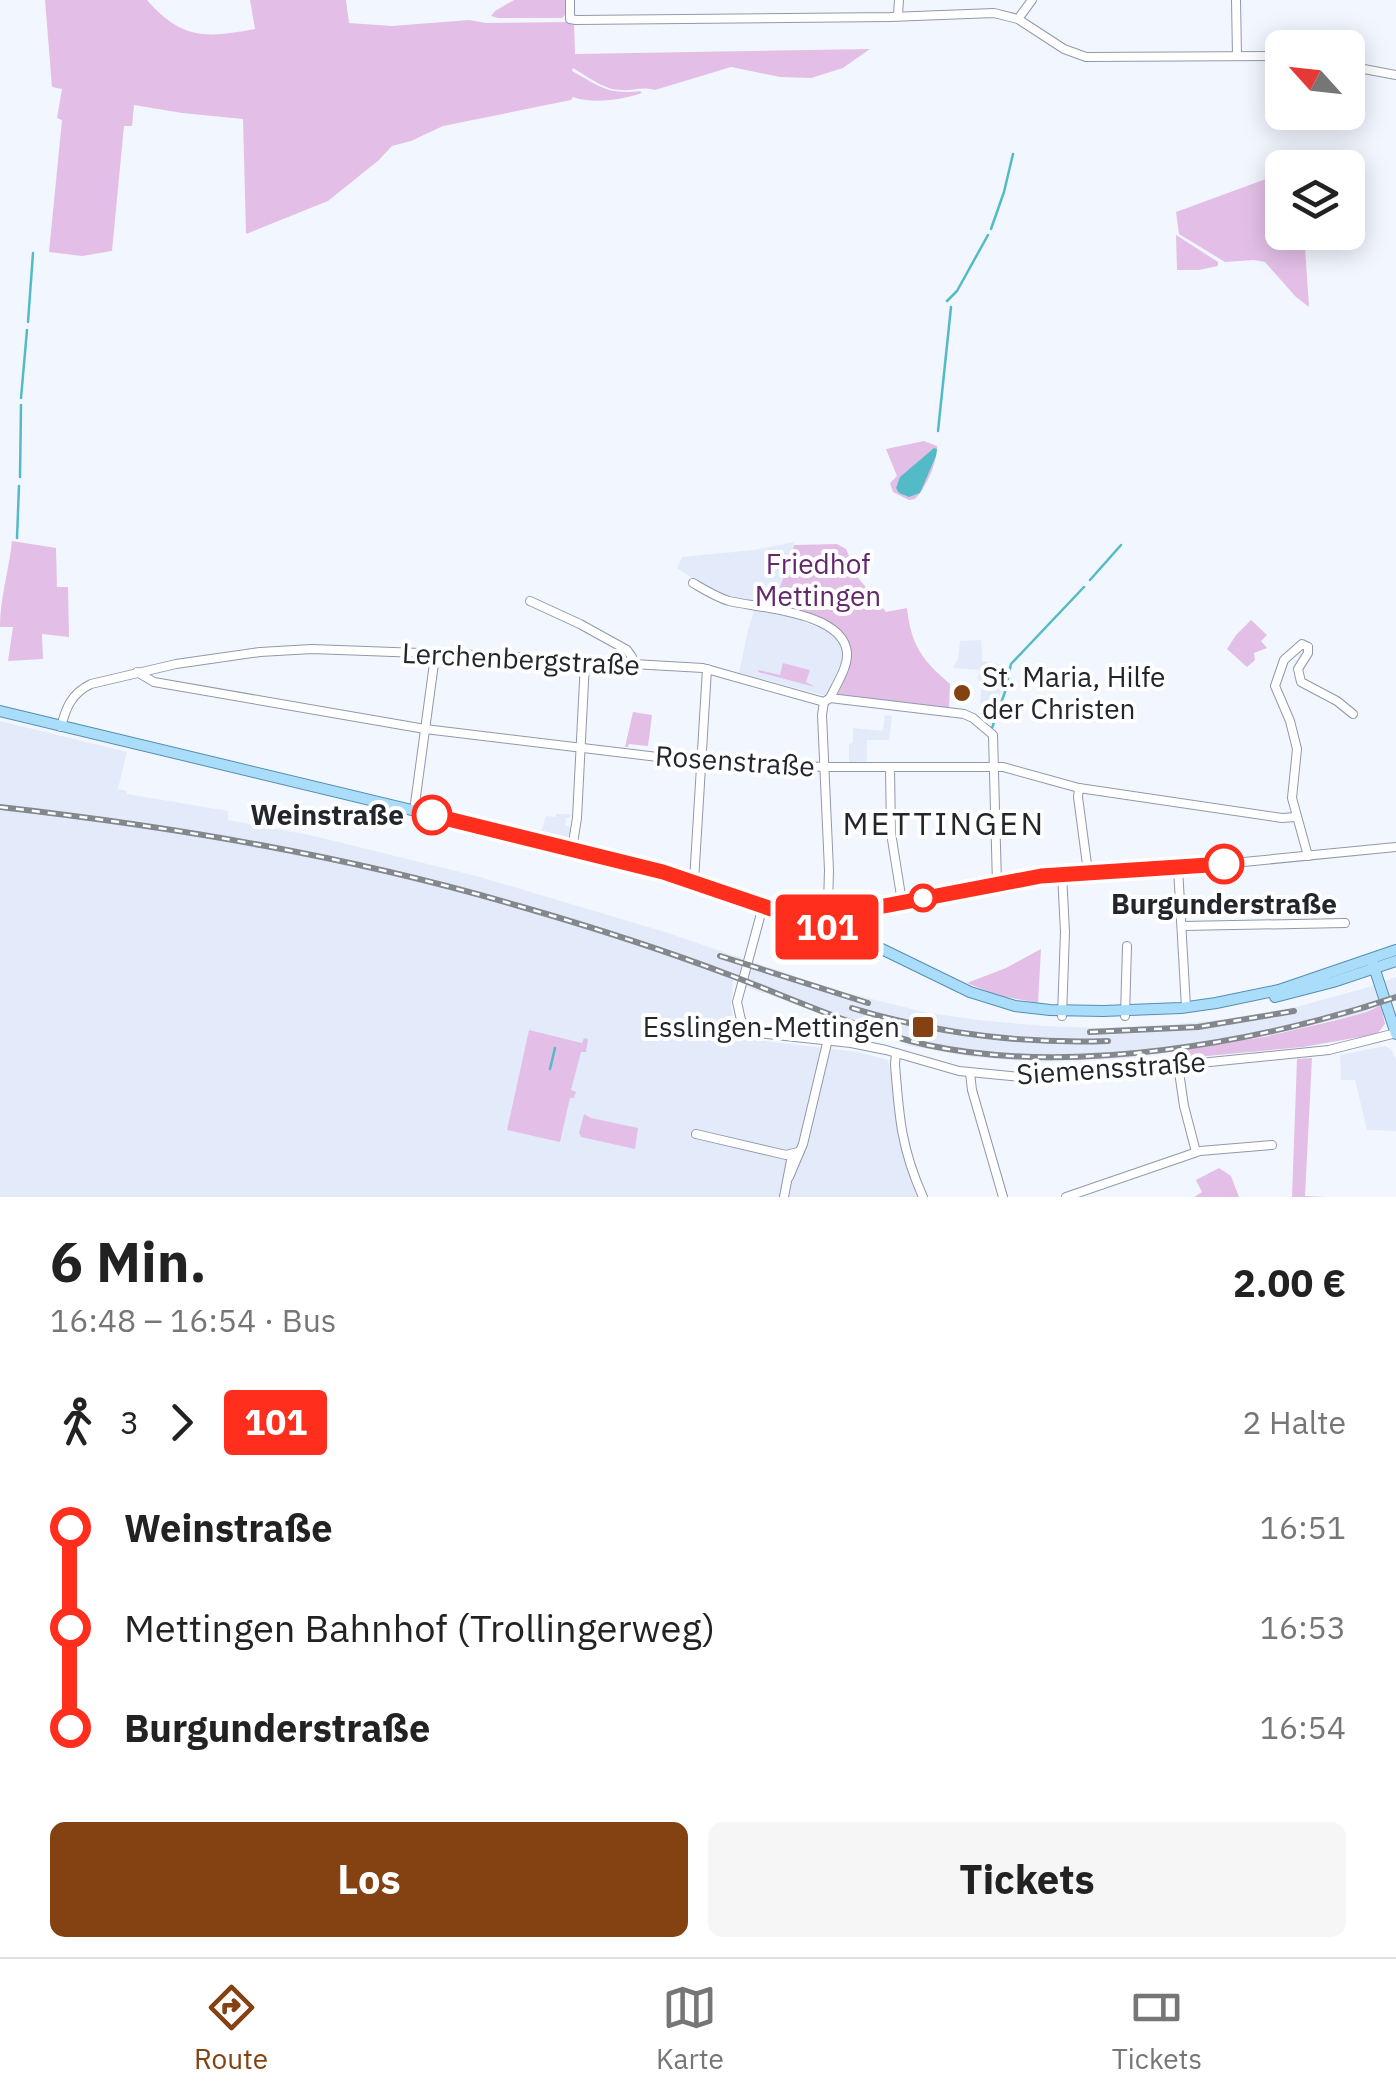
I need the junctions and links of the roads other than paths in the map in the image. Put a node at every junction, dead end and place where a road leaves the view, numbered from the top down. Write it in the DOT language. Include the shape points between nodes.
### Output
graph roads {
  1 [pos="570,0"];
  2 [pos="899,0"];
  3 [pos="1032,0"];
  4 [pos="1236,0"];
  5 [pos="898,15"];
  6 [pos="1018,19"];
  7 [pos="1237,56"];
  8 [pos="1265,56"];
  9 [pos="1365,69"];
  10 [pos="1396,75"];
  11 [pos="693,583"];
  12 [pos="530,602"];
  13 [pos="435,656"];
  14 [pos="586,662"];
  15 [pos="632,664"];
  16 [pos="708,669"];
  17 [pos="137,672"];
  18 [pos="827,700"];
  19 [pos="0,712"];
  20 [pos="1353,714"];
  21 [pos="61,727"];
  22 [pos="425,729"];
  23 [pos="581,748"];
  24 [pos="701,762"];
  25 [pos="825,767"];
  26 [pos="890,767"];
  27 [pos="995,767"];
  28 [pos="1079,788"];
  29 [pos="414,811"];
  30 [pos="1296,816"];
  31 [pos="1396,847"];
  32 [pos="572,849"];
  33 [pos="1308,856"];
  34 [pos="1178,868"];
  35 [pos="1088,872"];
  36 [pos="1062,874"];
  37 [pos="694,881"];
  38 [pos="997,884"];
  39 [pos="902,902"];
  40 [pos="763,906"];
  41 [pos="1345,923"];
  42 [pos="821,925"];
  43 [pos="1183,926"];
  44 [pos="844,934"];
  45 [pos="1127,946"];
  46 [pos="1396,950"];
  47 [pos="1396,961"];
  48 [pos="1373,964"];
  49 [pos="1186,1007"];
  50 [pos="1125,1013"];
  51 [pos="1062,1014"];
  52 [pos="1396,1033"];
  53 [pos="828,1040"];
  54 [pos="896,1053"];
  55 [pos="1178,1065"];
  56 [pos="970,1073"];
  57 [pos="696,1134"];
  58 [pos="1272,1145"];
  59 [pos="1196,1152"];
  60 [pos="795,1154"];
  61 [pos="784,1197"];
  62 [pos="923,1197"];
  63 [pos="1003,1197"];
  64 [pos="1066,1197"];
  1 -- 5 [label="street" via="574,20"];
  2 -- 5 [label="street"];
  3 -- 6 [label="street"];
  4 -- 7 [label="street"];
  5 -- 6 [label="street"];
  6 -- 7 [label="street" via="1080,56"];
  7 -- 8 [label="street"];
  9 -- 10 [label="street"];
  11 -- 18 [label="street" via="725,599 794,612 832,629 847,656"];
  12 -- 15 [label="street" via="628,651"];
  13 -- 14 [label="street, Lerchenbergstraße"];
  13 -- 17 [label="street, Lerchenbergstraße" via="282,650"];
  13 -- 22 [label="street"];
  14 -- 15 [label="street, Lerchenbergstraße"];
  14 -- 23 [label="street"];
  15 -- 16 [label="street, Lerchenbergstraße"];
  16 -- 18 [label="street, Lerchenbergstraße"];
  16 -- 24 [label="street"];
  17 -- 21 [label="street, Lerchenbergstraße" via="80,690"];
  17 -- 22 [label="street, Rosenstraße" via="154,682"];
  18 -- 25 [label="street"];
  18 -- 27 [label="street, Lerchenbergstraße" via="966,714 994,736"];
  19 -- 21 [label="main road"];
  20 -- 30 [label="street" via="1301,682 1306,644 1285,659 1275,686 1297,749"];
  21 -- 29 [label="main road"];
  22 -- 23 [label="street, Rosenstraße"];
  22 -- 29 [label="street"];
  23 -- 24 [label="street, Rosenstraße"];
  23 -- 32 [label="street"];
  24 -- 25 [label="street, Rosenstraße"];
  24 -- 37 [label="street"];
  25 -- 26 [label="street, Rosenstraße"];
  25 -- 42 [label="street" via="829,875"];
  26 -- 27 [label="street, Rosenstraße"];
  26 -- 39 [label="street"];
  27 -- 28 [label="street, Rosenstraße"];
  27 -- 38 [label="street"];
  28 -- 30 [label="street, Rosenstraße"];
  28 -- 35 [label="street"];
  29 -- 32 [label="main road"];
  30 -- 33 [label="street"];
  31 -- 33 [label="street"];
  32 -- 37 [label="main road"];
  33 -- 34 [label="street"];
  34 -- 35 [label="street"];
  34 -- 43 [label="street"];
  35 -- 36 [label="street"];
  36 -- 38 [label="street"];
  36 -- 51 [label="street"];
  37 -- 40 [label="main road"];
  38 -- 39 [label="street"];
  39 -- 44 [label="street" via="857,912"];
  40 -- 42 [label="main road"];
  40 -- 53 [label="street, Siemensstraße" via="738,996 739,1016 757,1032"];
  41 -- 43 [label="street"];
  42 -- 44 [label="main road"];
  43 -- 49 [label="street"];
  44 -- 51 [label="main road" via="972,999 1010,1011"];
  45 -- 50 [label="street"];
  46 -- 48 [label="main road"];
  47 -- 48 [label="main road"];
  48 -- 49 [label="main road"];
  48 -- 50 [label="main road" via="1302,991 1226,1008"];
  48 -- 52 [label="main road"];
  49 -- 50 [label="main road"];
  50 -- 51 [label="main road"];
  52 -- 55 [label="street, Siemensstraße" via="1335,1049"];
  53 -- 54 [label="street, Siemensstraße"];
  53 -- 60 [label="street" via="804,1144"];
  54 -- 56 [label="street, Siemensstraße"];
  54 -- 62 [label="street" via="902,1139"];
  55 -- 56 [label="street, Siemensstraße" via="1040,1076"];
  55 -- 59 [label="street"];
  56 -- 63 [label="street"];
  57 -- 60 [label="street"];
  58 -- 59 [label="street"];
  59 -- 64 [label="street"];
  60 -- 61 [label="street"];
}
